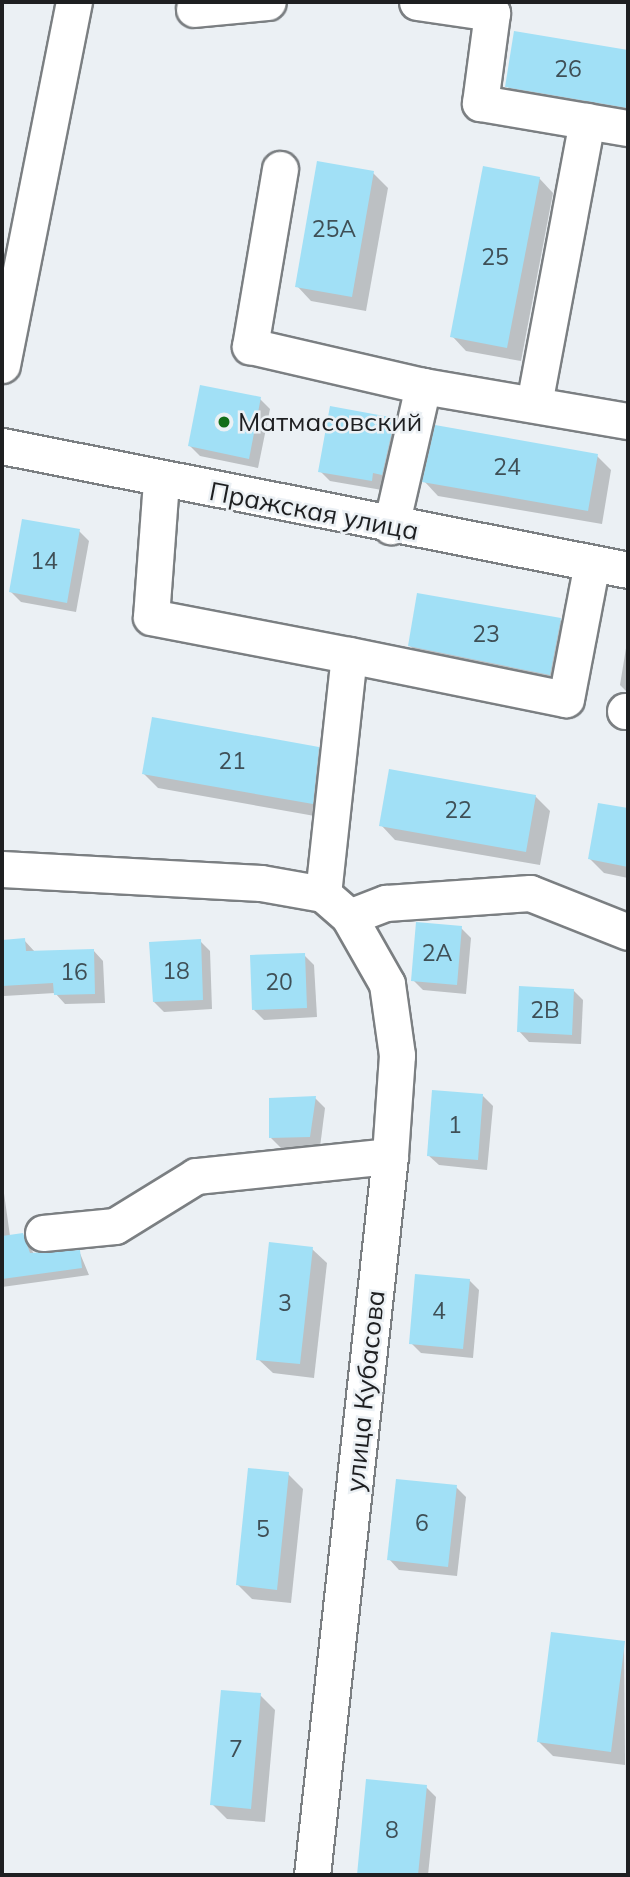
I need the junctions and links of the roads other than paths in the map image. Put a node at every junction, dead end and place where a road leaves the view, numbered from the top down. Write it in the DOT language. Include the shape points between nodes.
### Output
graph roads {
  1 [pos="75,2"];
  2 [pos="268,2"];
  3 [pos="417,2"];
  4 [pos="194,9"];
  5 [pos="587,121"];
  6 [pos="628,128"];
  7 [pos="280,169"];
  8 [pos="4,344"];
  9 [pos="423,386"];
  10 [pos="534,404"];
  11 [pos="628,421"];
  12 [pos="2,446"];
  13 [pos="161,481"];
  14 [pos="391,526"];
  15 [pos="592,564"];
  16 [pos="628,570"];
  17 [pos="349,655"];
  18 [pos="2,869"];
  19 [pos="323,894"];
  20 [pos="349,917"];
  21 [pos="628,932"];
  22 [pos="390,1156"];
  23 [pos="43,1233"];
  24 [pos="312,1875"];
  1 -- 8 [label="street"];
  2 -- 4 [label="street"];
  3 -- 5 [label="street" via="492,13 480,103"];
  5 -- 6 [label="street"];
  5 -- 10 [label="street"];
  7 -- 9 [label="street" via="250,346"];
  9 -- 10 [label="street"];
  9 -- 14 [label="street"];
  10 -- 11 [label="street"];
  12 -- 13 [label="street, Пражская улица"];
  13 -- 14 [label="street, Пражская улица"];
  13 -- 17 [label="street" via="151,617"];
  14 -- 15 [label="street, Пражская улица"];
  15 -- 16 [label="street, Пражская улица"];
  15 -- 17 [label="street" via="566,699"];
  17 -- 19 [label="street"];
  18 -- 19 [label="street" via="261,883"];
  19 -- 20 [label="street, улица Кубасова"];
  20 -- 21 [label="street" via="386,903 530,893"];
  20 -- 22 [label="street, улица Кубасова" via="387,984 397,1055"];
  22 -- 23 [label="street" via="196,1176 115,1226"];
  22 -- 24 [label="street, улица Кубасова"];
}
